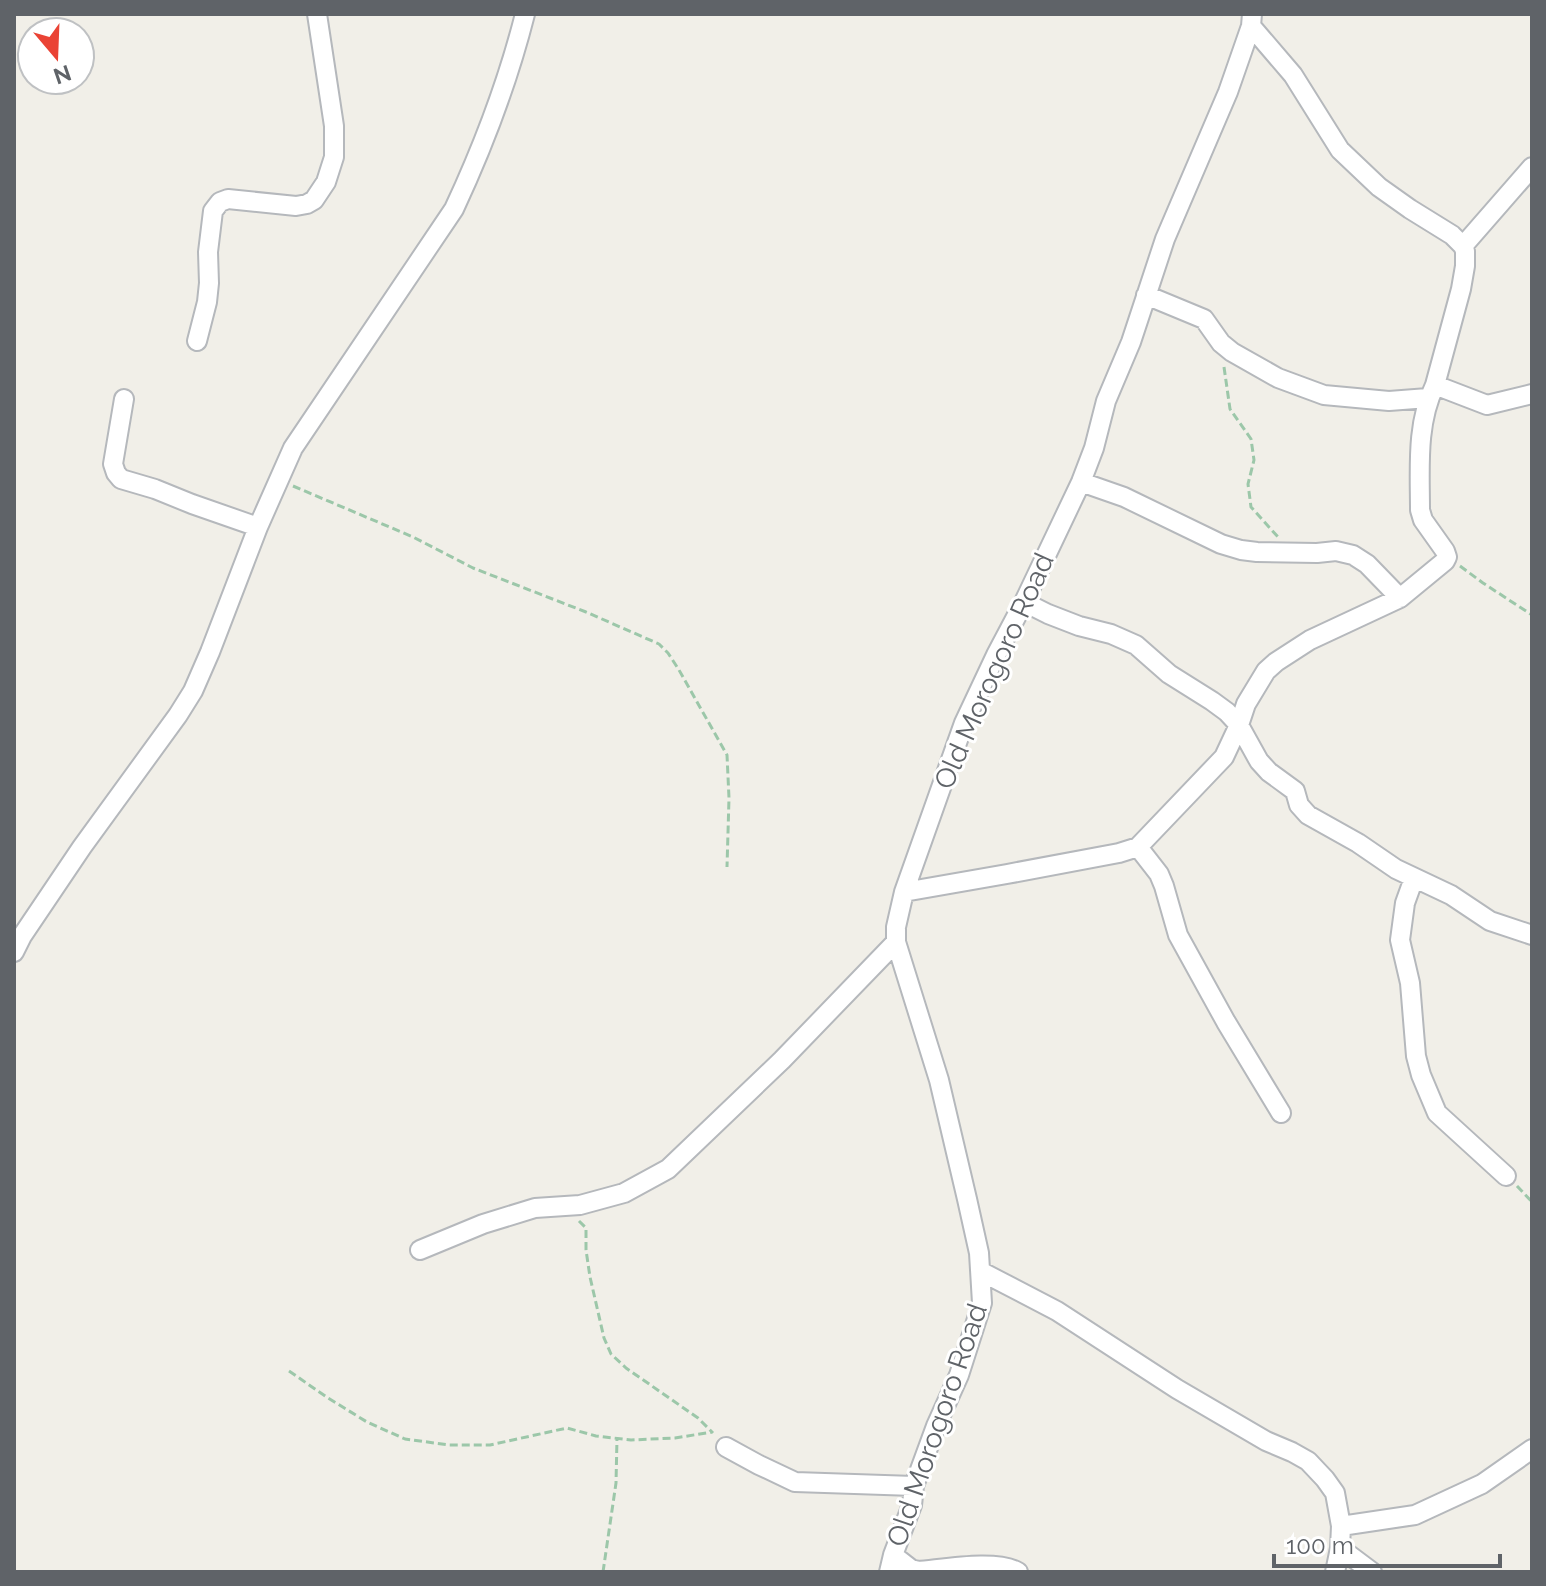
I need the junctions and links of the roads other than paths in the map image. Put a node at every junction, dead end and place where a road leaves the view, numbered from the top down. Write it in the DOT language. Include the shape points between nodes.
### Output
graph roads {
  1 [pos="317,14"];
  2 [pos="525,14"];
  3 [pos="1251,20"];
  4 [pos="1532,167"];
  5 [pos="1463,246"];
  6 [pos="1146,295"];
  7 [pos="197,341"];
  8 [pos="1432,391"];
  9 [pos="1532,394"];
  10 [pos="124,399"];
  11 [pos="1081,482"];
  12 [pos="258,527"];
  13 [pos="1400,598"];
  14 [pos="1024,602"];
  15 [pos="1239,725"];
  16 [pos="1138,847"];
  17 [pos="1414,878"];
  18 [pos="904,892"];
  19 [pos="1532,935"];
  20 [pos="896,942"];
  21 [pos="14,952"];
  22 [pos="1281,1113"];
  23 [pos="1506,1176"];
  24 [pos="420,1250"];
  25 [pos="982,1272"];
  26 [pos="726,1447"];
  27 [pos="1532,1449"];
  28 [pos="914,1486"];
  29 [pos="1341,1526"];
  30 [pos="1340,1548"];
  31 [pos="891,1564"];
  32 [pos="1018,1572"];
  33 [pos="1335,1572"];
  34 [pos="1372,1572"];
  1 -- 7 [label="street" via="334,126 334,157 326,182 307,204 220,202 213,211 208,293"];
  2 -- 12 [label="street" via="502,92 454,209 293,448"];
  3 -- 5 [label="street" via="1340,150 1379,187"];
  3 -- 6 [label="street, Old Morogoro Road" via="1228,92"];
  4 -- 5 [label="street"];
  5 -- 8 [label="street" via="1461,289"];
  6 -- 8 [label="street" via="1204,319 1232,352 1278,378 1324,395 1389,401"];
  6 -- 11 [label="street, Old Morogoro Road"];
  8 -- 9 [label="street" via="1487,405"];
  8 -- 13 [label="street" via="1421,428 1420,510 1447,557"];
  10 -- 12 [label="street" via="113,464 121,479"];
  11 -- 13 [label="street" via="1221,544 1257,552 1353,555"];
  11 -- 14 [label="street, Old Morogoro Road"];
  12 -- 21 [label="street" via="193,691 66,869"];
  13 -- 15 [label="street" via="1276,662 1256,685"];
  14 -- 15 [label="street" via="1126,639"];
  14 -- 18 [label="street, Old Morogoro Road" via="964,723"];
  15 -- 16 [label="street" via="1224,757"];
  15 -- 17 [label="street" via="1259,761 1295,791 1302,811"];
  16 -- 18 [label="street"];
  16 -- 22 [label="street" via="1159,874 1178,935"];
  17 -- 19 [label="street" via="1490,921"];
  17 -- 23 [label="street" via="1400,940 1421,1075 1437,1113"];
  18 -- 20 [label="street, Old Morogoro Road"];
  20 -- 24 [label="street" via="668,1169 624,1193 580,1205 535,1208"];
  20 -- 25 [label="street, Old Morogoro Road" via="939,1080"];
  25 -- 28 [label="street, Old Morogoro Road" via="982,1303"];
  25 -- 29 [label="street" via="1308,1461 1335,1493"];
  26 -- 28 [label="street" via="795,1482"];
  27 -- 29 [label="street" via="1482,1484 1415,1515"];
  28 -- 31 [label="street, Old Morogoro Road"];
  29 -- 30 [label="street"];
  30 -- 33 [label="street"];
  30 -- 34 [label="street"];
  31 -- 32 [label="street" via="918,1571 993,1565"];
}
